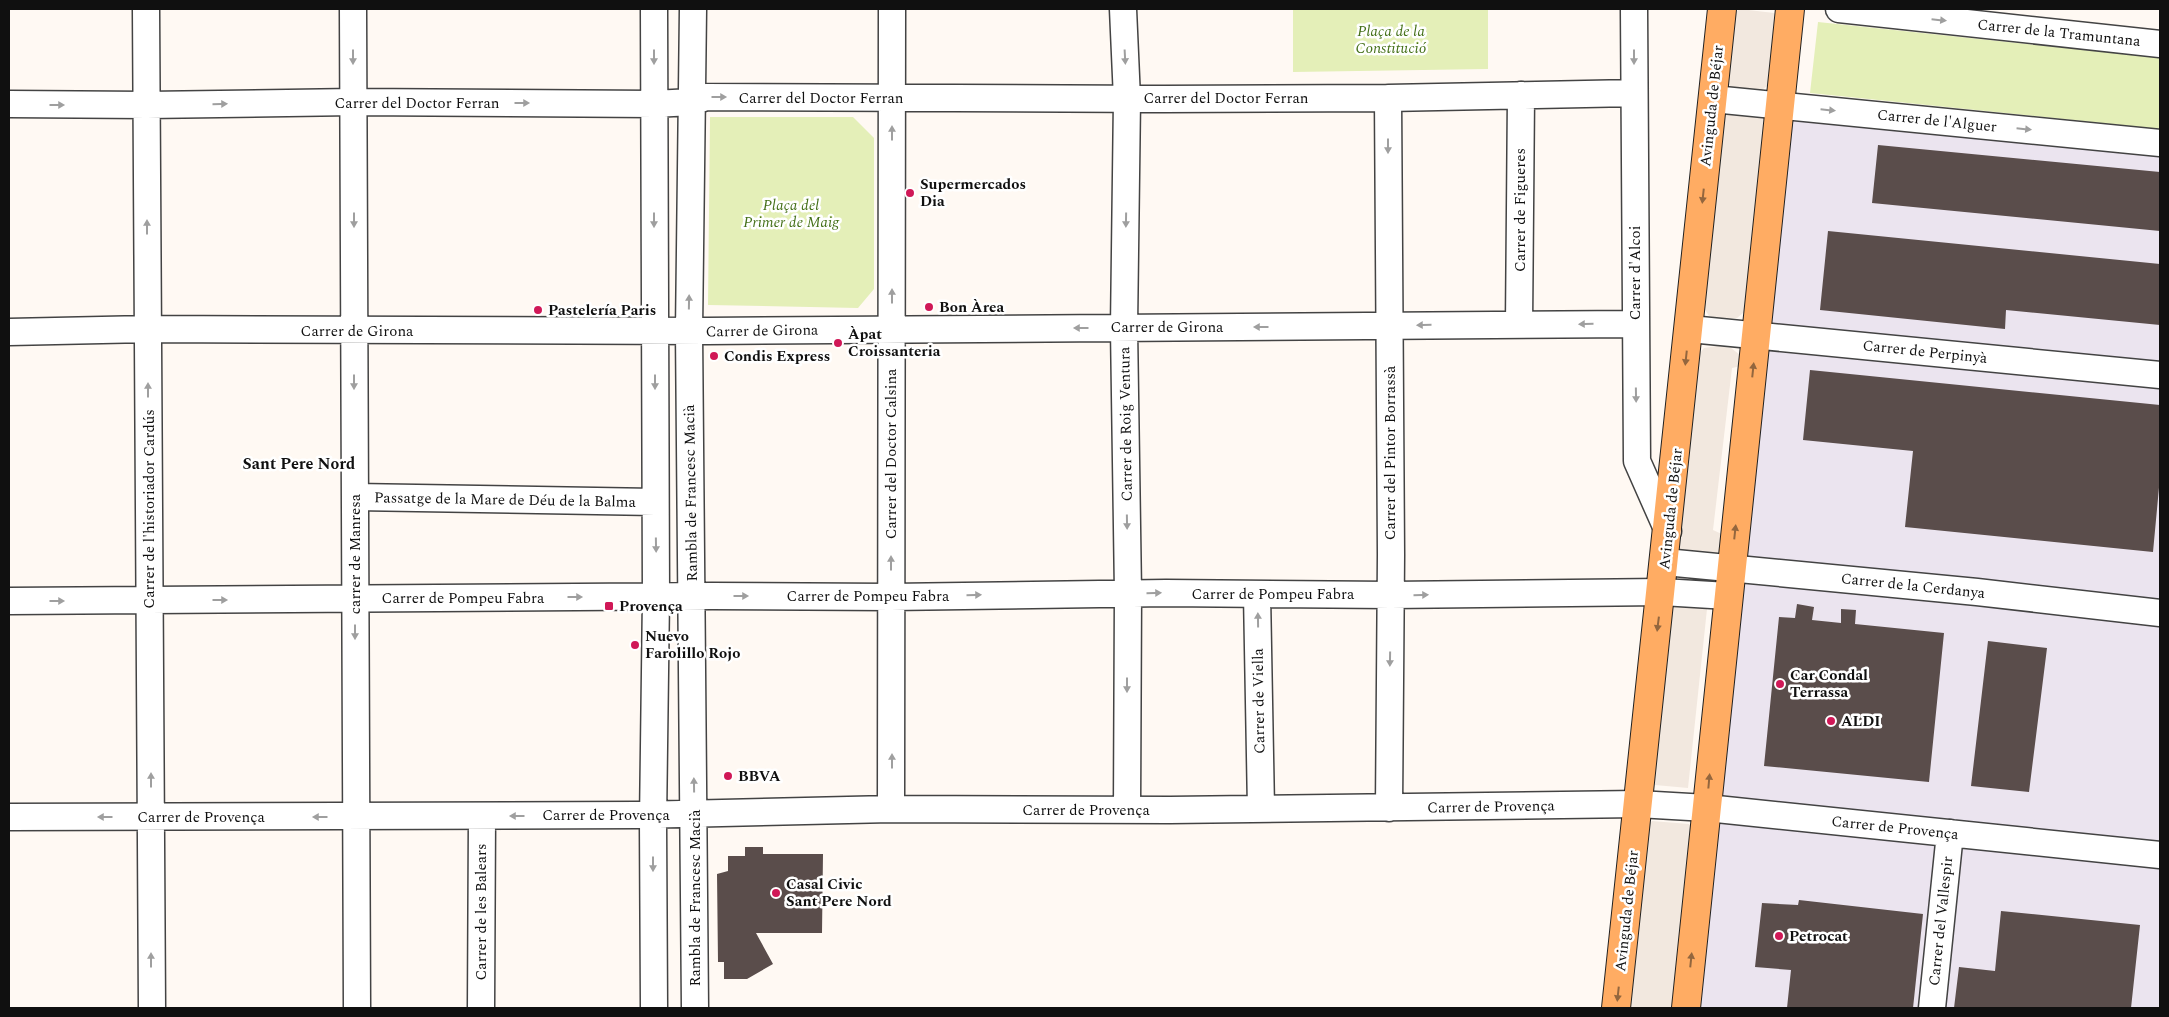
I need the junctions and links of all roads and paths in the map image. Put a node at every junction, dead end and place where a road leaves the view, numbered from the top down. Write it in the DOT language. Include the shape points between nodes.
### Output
graph roads {
  1 [pos="146,9"];
  2 [pos="353,9"];
  3 [pos="654,9"];
  4 [pos="693,9"];
  5 [pos="892,9"];
  6 [pos="1123,9"];
  7 [pos="1634,9"];
  8 [pos="1722,9"];
  9 [pos="1790,9"];
  10 [pos="1839,9"];
  11 [pos="2160,44"];
  12 [pos="1634,92"];
  13 [pos="1521,95"];
  14 [pos="893,98"];
  15 [pos="1388,98"];
  16 [pos="1127,99"];
  17 [pos="1713,99"];
  18 [pos="354,102"];
  19 [pos="692,102"];
  20 [pos="9,104"];
  21 [pos="654,104"];
  22 [pos="146,105"];
  23 [pos="1779,105"];
  24 [pos="2160,143"];
  25 [pos="1635,324"];
  26 [pos="1519,325"];
  27 [pos="1390,326"];
  28 [pos="1124,328"];
  29 [pos="1690,329"];
  30 [pos="148,330"];
  31 [pos="891,330"];
  32 [pos="654,331"];
  33 [pos="689,331"];
  34 [pos="9,332"];
  35 [pos="354,332"];
  36 [pos="1756,336"];
  37 [pos="2160,375"];
  38 [pos="355,497"];
  39 [pos="655,502"];
  40 [pos="1668,531"];
  41 [pos="1665,562"];
  42 [pos="1731,569"];
  43 [pos="1662,592"];
  44 [pos="1128,593"];
  45 [pos="1257,594"];
  46 [pos="1391,595"];
  47 [pos="692,596"];
  48 [pos="891,596"];
  49 [pos="1728,596"];
  50 [pos="656,597"];
  51 [pos="355,599"];
  52 [pos="149,600"];
  53 [pos="9,601"];
  54 [pos="2160,613"];
  55 [pos="1638,804"];
  56 [pos="1389,808"];
  57 [pos="1707,808"];
  58 [pos="1261,809"];
  59 [pos="891,810"];
  60 [pos="1127,810"];
  61 [pos="694,814"];
  62 [pos="653,815"];
  63 [pos="482,816"];
  64 [pos="151,817"];
  65 [pos="356,817"];
  66 [pos="9,818"];
  67 [pos="1950,833"];
  68 [pos="2160,855"];
  69 [pos="152,1008"];
  70 [pos="357,1008"];
  71 [pos="482,1008"];
  72 [pos="654,1008"];
  73 [pos="695,1008"];
  74 [pos="1616,1008"];
  75 [pos="1686,1008"];
  76 [pos="1932,1008"];
  1 -- 22 [label="street, Carrer de l'historiador Cardús"];
  2 -- 18 [label="street, carrer de Manresa, one-way"];
  3 -- 21 [label="street, one-way"];
  4 -- 19 [label="street, Rambla de Francesc Macià"];
  5 -- 14 [label="street, Carrer del Doctor Calsina"];
  6 -- 16 [label="street, Carrer de Roig Ventura, one-way"];
  7 -- 12 [label="street, Carrer d'Alcoi, one-way"];
  8 -- 17 [label="main road, Avinguda de Béjar"];
  9 -- 23 [label="main road"];
  10 -- 11 [label="street, Carrer de la Tramuntana, one-way"];
  12 -- 13 [label="street, Carrer del Doctor Ferran"];
  12 -- 25 [label="street, Carrer d'Alcoi"];
  13 -- 15 [label="street, Carrer del Doctor Ferran"];
  13 -- 26 [label="street, Carrer de Figueres"];
  14 -- 16 [label="street, Carrer del Doctor Ferran"];
  19 -- 14 [label="street, Carrer del Doctor Ferran, one-way" via="706,97"];
  31 -- 14 [label="street, Carrer del Doctor Calsina, one-way"];
  15 -- 16 [label="street, Carrer del Doctor Ferran"];
  15 -- 27 [label="street, Carrer del Pintor Borrassà, one-way"];
  16 -- 28 [label="street, Carrer de Roig Ventura, one-way"];
  17 -- 23 [label="street, Carrer de l'Alguer"];
  17 -- 29 [label="main road, Avinguda de Béjar, one-way"];
  18 -- 21 [label="street, Carrer del Doctor Ferran, one-way"];
  22 -- 18 [label="street, Carrer del Doctor Ferran, one-way"];
  18 -- 35 [label="street, carrer de Manresa, one-way"];
  19 -- 21 [label="street, Carrer del Doctor Ferran"];
  33 -- 19 [label="street, Rambla de Francesc Macià, one-way"];
  20 -- 22 [label="street, Carrer del Doctor Ferran, one-way"];
  21 -- 32 [label="street, one-way"];
  30 -- 22 [label="street, Carrer de l'historiador Cardús, one-way"];
  23 -- 24 [label="street, Carrer de l'Alguer, one-way"];
  23 -- 36 [label="main road"];
  25 -- 26 [label="street, Carrer de Girona, one-way"];
  25 -- 40 [label="street, Carrer d'Alcoi, one-way" via="1637,461"];
  26 -- 27 [label="street, Carrer de Girona, one-way"];
  27 -- 28 [label="street, Carrer de Girona, one-way"];
  27 -- 46 [label="street, Carrer del Pintor Borrassà"];
  28 -- 31 [label="street, Carrer de Girona, one-way"];
  28 -- 44 [label="street, Carrer de Roig Ventura, one-way"];
  29 -- 36 [label="street, Carrer de Perpinyà"];
  29 -- 40 [label="main road, Avinguda de Béjar, one-way"];
  30 -- 34 [label="street, Carrer de Girona"];
  30 -- 35 [label="street, Carrer de Girona"];
  52 -- 30 [label="street, Carrer de l'historiador Cardús, one-way"];
  31 -- 33 [label="street, Carrer de Girona"];
  48 -- 31 [label="street, Carrer del Doctor Calsina, one-way"];
  32 -- 33 [label="street, Carrer de Girona"];
  32 -- 35 [label="street, Carrer de Girona"];
  32 -- 39 [label="street, one-way"];
  33 -- 47 [label="street, Rambla de Francesc Macià"];
  35 -- 38 [label="street, carrer de Manresa, one-way"];
  36 -- 37 [label="street, Carrer de Perpinyà"];
  42 -- 36 [label="main road, one-way"];
  38 -- 39 [label="street, Passatge de la Mare de Déu de la Balma"];
  38 -- 51 [label="street, carrer de Manresa"];
  39 -- 50 [label="street, one-way"];
  40 -- 41 [label="main road, Avinguda de Béjar"];
  41 -- 42 [label="street, Carrer de la Cerdanya"];
  41 -- 43 [label="main road, Avinguda de Béjar"];
  42 -- 49 [label="main road"];
  42 -- 54 [label="street, Carrer de la Cerdanya"];
  46 -- 43 [label="street, Carrer de Pompeu Fabra, one-way"];
  43 -- 49 [label="street, Carrer de Pompeu Fabra"];
  43 -- 55 [label="main road, Avinguda de Béjar, one-way"];
  44 -- 45 [label="street, Carrer de Pompeu Fabra, one-way"];
  48 -- 44 [label="street, Carrer de Pompeu Fabra, one-way"];
  44 -- 60 [label="street, Carrer de Roig Ventura, one-way"];
  45 -- 46 [label="street, Carrer de Pompeu Fabra"];
  58 -- 45 [label="street, Carrer de Viella, one-way"];
  46 -- 56 [label="street, Carrer del Pintor Borrassà, one-way"];
  47 -- 48 [label="street, Carrer de Pompeu Fabra, one-way"];
  47 -- 50 [label="street, Carrer de Pompeu Fabra"];
  61 -- 47 [label="street, Rambla de Francesc Macià, one-way"];
  59 -- 48 [label="street, Carrer del Doctor Calsina, one-way"];
  57 -- 49 [label="main road, one-way"];
  51 -- 50 [label="street, Carrer de Pompeu Fabra, one-way"];
  50 -- 62 [label="street"];
  52 -- 51 [label="street, Carrer de Pompeu Fabra, one-way"];
  51 -- 65 [label="street, carrer de Manresa, one-way"];
  53 -- 52 [label="street, Carrer de Pompeu Fabra, one-way"];
  64 -- 52 [label="street, Carrer de l'historiador Cardús, one-way"];
  55 -- 56 [label="street, Carrer de Provença"];
  55 -- 57 [label="street, Carrer de Provença"];
  55 -- 74 [label="main road, Avinguda de Béjar, one-way"];
  56 -- 58 [label="street, Carrer de Provença"];
  57 -- 67 [label="street, Carrer de Provença"];
  75 -- 57 [label="main road, one-way"];
  58 -- 60 [label="street, Carrer de Provença"];
  59 -- 60 [label="street, Carrer de Provença"];
  59 -- 61 [label="street, Carrer de Provença"];
  61 -- 62 [label="street, Carrer de Provença"];
  61 -- 73 [label="street, Rambla de Francesc Macià"];
  62 -- 63 [label="street, Carrer de Provença, one-way"];
  62 -- 72 [label="street, one-way"];
  63 -- 65 [label="street, Carrer de Provença"];
  63 -- 71 [label="street, Carrer de les Balears"];
  65 -- 64 [label="street, Carrer de Provença, one-way"];
  64 -- 66 [label="street, Carrer de Provença, one-way"];
  69 -- 64 [label="street, Carrer de l'historiador Cardús, one-way"];
  65 -- 70 [label="street, carrer de Manresa"];
  67 -- 68 [label="street, Carrer de Provença"];
  67 -- 76 [label="street, Carrer del Vallespir"];
}
